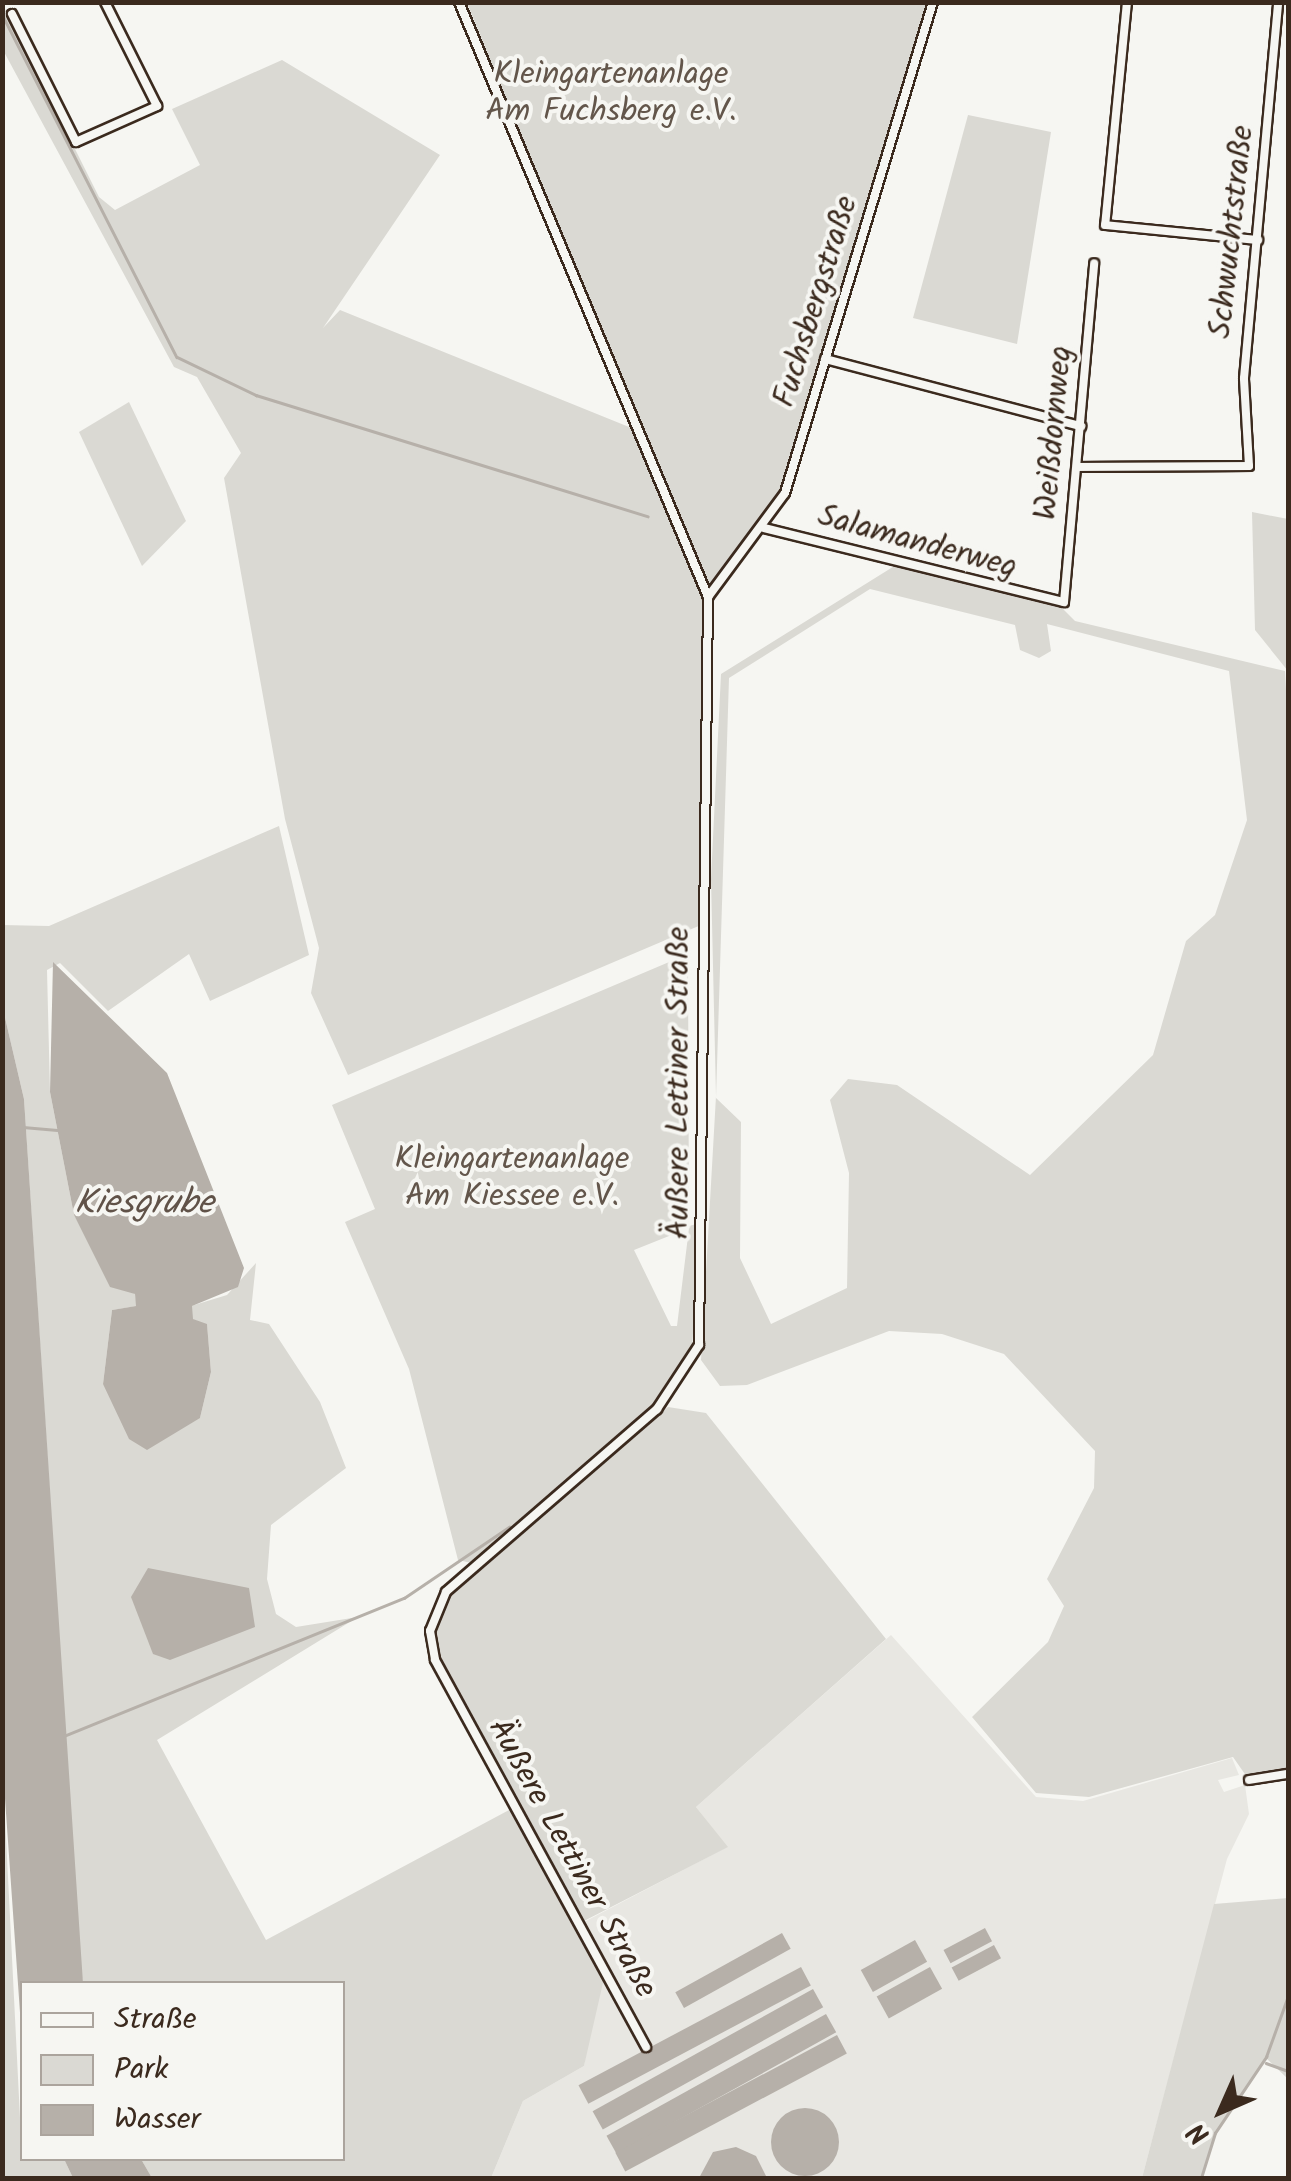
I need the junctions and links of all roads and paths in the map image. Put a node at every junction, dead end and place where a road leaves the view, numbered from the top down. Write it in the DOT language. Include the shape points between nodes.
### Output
graph roads {
  1 [pos="105,2"];
  2 [pos="460,2"];
  3 [pos="933,2"];
  4 [pos="1127,2"];
  5 [pos="1278,2"];
  6 [pos="12,14"];
  7 [pos="1258,240"];
  8 [pos="1094,263"];
  9 [pos="825,360"];
  10 [pos="1082,426"];
  11 [pos="1077,467"];
  12 [pos="764,528"];
  13 [pos="708,597"];
  14 [pos="1059,605"];
  15 [pos="1288,1774"];
  16 [pos="1249,1780"];
  17 [pos="646,2046"];
  1 -- 6 [label="street" via="157,106 76,142"];
  2 -- 13 [label="street, Äußere Lettiner Straße"];
  3 -- 9 [label="street, Fuchsbergstraße"];
  4 -- 7 [label="street" via="1105,226"];
  5 -- 7 [label="street, Schwuchtstraße"];
  7 -- 11 [label="street, Schwuchtstraße" via="1244,378 1249,466"];
  8 -- 10 [label="street, Weißdornweg"];
  9 -- 10 [label="street"];
  9 -- 12 [label="street, Fuchsbergstraße" via="784,492"];
  10 -- 11 [label="street, Weißdornweg"];
  11 -- 14 [label="street, Weißdornweg"];
  12 -- 13 [label="street, Fuchsbergstraße"];
  12 -- 14 [label="street, Salamanderweg"];
  13 -- 17 [label="street, Äußere Lettiner Straße" via="701,1336 657,1409 446,1592 430,1631 434,1660"];
  15 -- 16 [label="street"];
}
